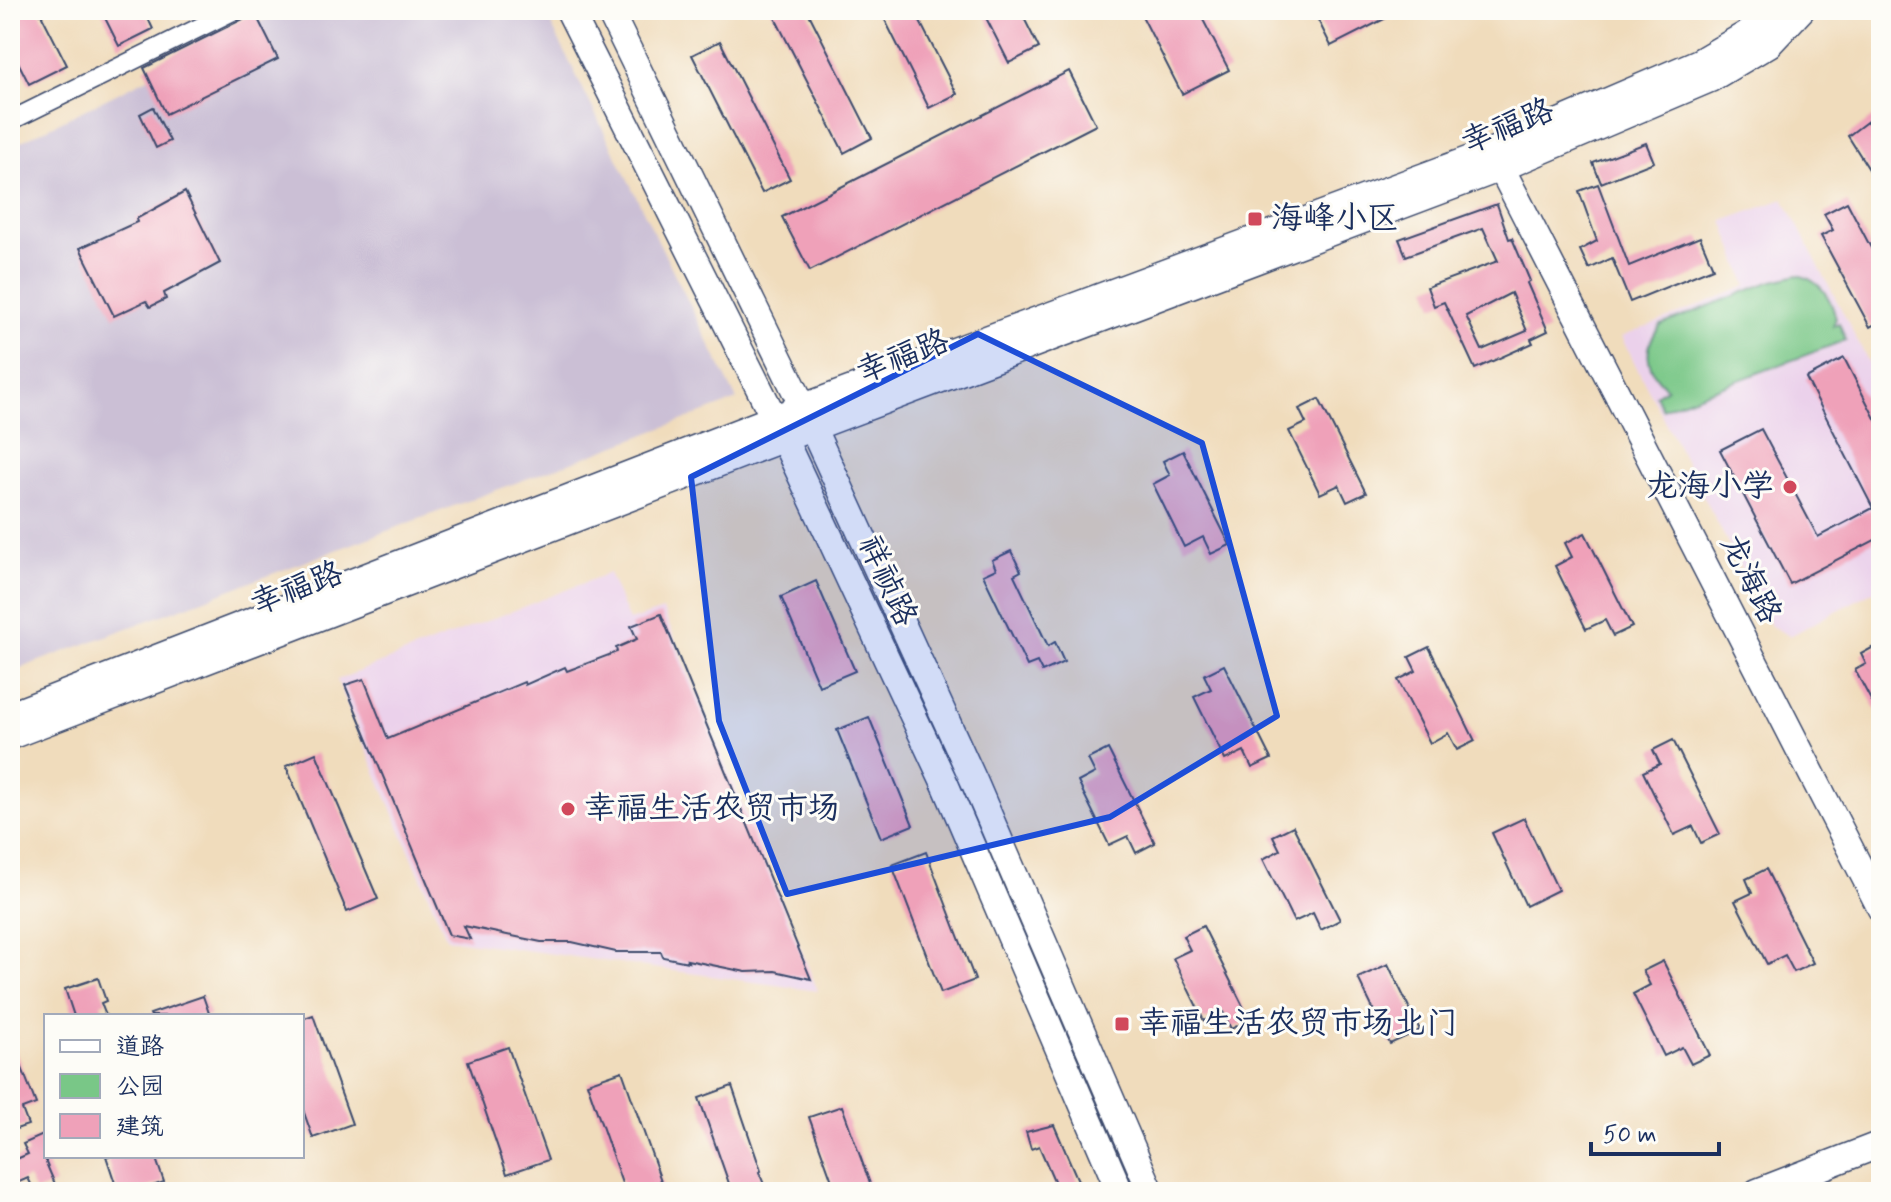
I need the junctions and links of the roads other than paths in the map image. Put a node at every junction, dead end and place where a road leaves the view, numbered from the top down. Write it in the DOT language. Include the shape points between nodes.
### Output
graph roads {
  1 [pos="235,10"];
  2 [pos="569,10"];
  3 [pos="609,10"];
  4 [pos="1774,10"];
  5 [pos="1801,10"];
  6 [pos="10,121"];
  7 [pos="1497,159"];
  8 [pos="808,418"];
  9 [pos="778,429"];
  10 [pos="10,715"];
  11 [pos="10,736"];
  12 [pos="1881,909"];
  13 [pos="1881,1144"];
  14 [pos="1120,1192"];
  15 [pos="1151,1192"];
  16 [pos="1757,1192"];
  1 -- 6 [label="street"];
  2 -- 9 [label="street, 祥祯路"];
  3 -- 8 [label="street, 祥祯路"];
  4 -- 7 [label="street, 幸福路" via="1757,28 1699,62"];
  5 -- 7 [label="street, 幸福路" via="1769,44 1710,79"];
  7 -- 8 [label="street, 幸福路"];
  7 -- 12 [label="street, 龙海路"];
  8 -- 9 [label="street, 幸福路"];
  8 -- 15 [label="street, 祥祯路" via="974,781"];
  9 -- 10 [label="street, 幸福路"];
  9 -- 11 [label="street, 幸福路"];
  9 -- 14 [label="street, 祥祯路" via="946,786"];
  13 -- 16 [label="street"];
}
